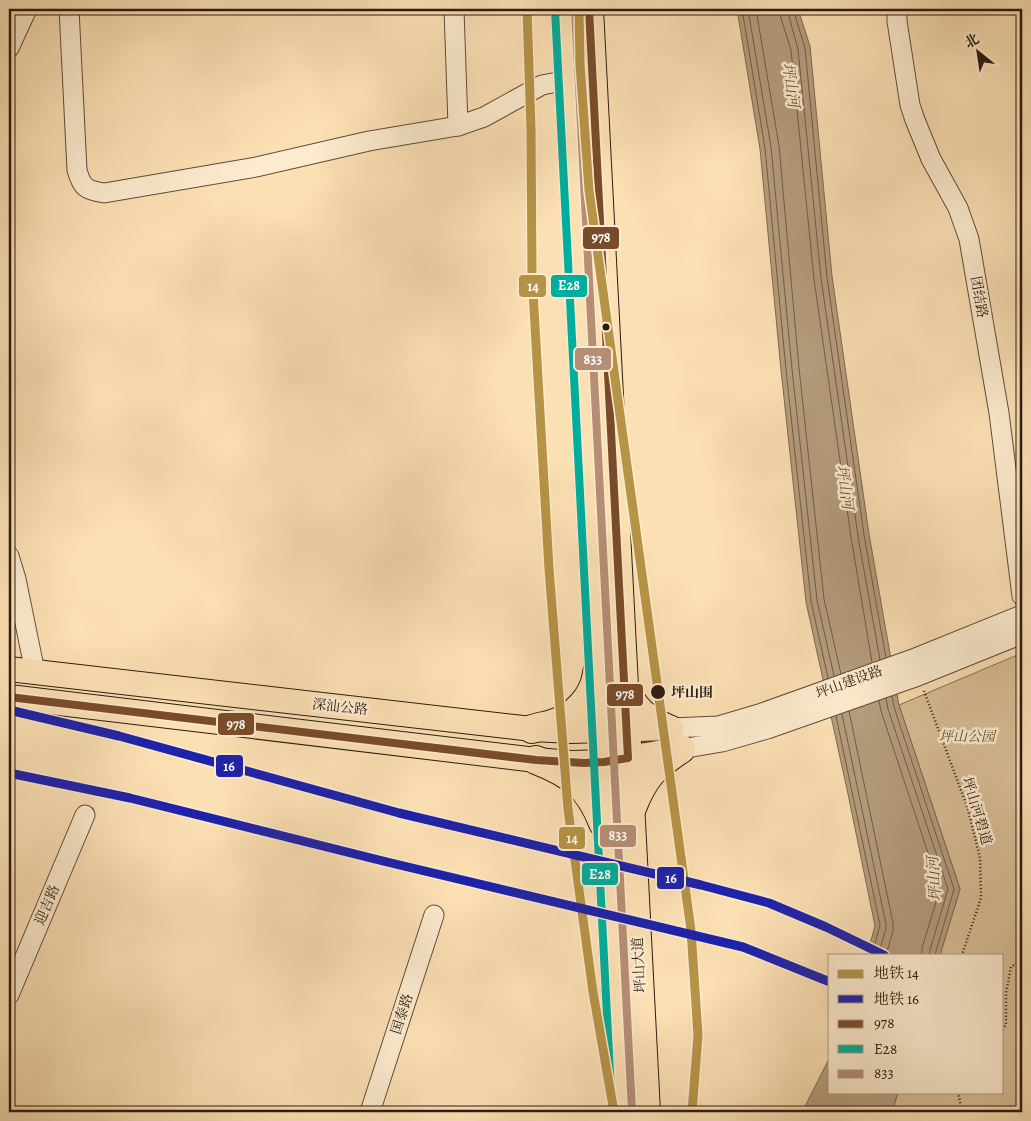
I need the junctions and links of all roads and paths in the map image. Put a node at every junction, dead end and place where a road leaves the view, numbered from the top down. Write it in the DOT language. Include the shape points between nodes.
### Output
graph roads {
  1 [pos="27,9"];
  2 [pos="68,9"];
  3 [pos="454,9"];
  4 [pos="565,9"];
  5 [pos="589,9"];
  6 [pos="897,9"];
  7 [pos="9,48"];
  8 [pos="568,80"];
  9 [pos="458,126"];
  10 [pos="9,556"];
  11 [pos="1022,596"];
  12 [pos="1022,615"];
  13 [pos="1022,634"];
  14 [pos="599,664"];
  15 [pos="916,667"];
  16 [pos="9,669"];
  17 [pos="35,672"];
  18 [pos="624,684"];
  19 [pos="9,697"];
  20 [pos="532,728"];
  21 [pos="614,731"];
  22 [pos="676,738"];
  23 [pos="536,760"];
  24 [pos="616,760"];
  25 [pos="631,812"];
  26 [pos="85,816"];
  27 [pos="608,842"];
  28 [pos="434,915"];
  29 [pos="962,954"];
  30 [pos="1022,961"];
  31 [pos="9,995"];
  32 [pos="1004,1027"];
  33 [pos="958,1094"];
  34 [pos="370,1112"];
  35 [pos="622,1112"];
  36 [pos="646,1112"];
  37 [pos="962,1112"];
  1 -- 7 [label="street"];
  2 -- 9 [label="street" via="78,170 80,181 91,191 104,193 256,167 369,141"];
  3 -- 9 [label="street"];
  4 -- 8 [label="highway, 坪山大道"];
  5 -- 18 [label="highway, 坪山大道"];
  6 -- 11 [label="street, 团结路" via="910,105 969,239 999,413"];
  8 -- 9 [label="street" via="542,85"];
  8 -- 14 [label="highway, 坪山大道"];
  10 -- 17 [label="street"];
  12 -- 15 [label="street, 坪山建设路"];
  13 -- 15 [label="street, 坪山建设路"];
  14 -- 20 [label="highway" via="597,679 582,705 552,724"];
  14 -- 21 [label="highway, 坪山大道"];
  15 -- 22 [label="street, 坪山建设路" via="818,703 767,729 722,742"];
  15 -- 29 [label="path, 坪山河碧道" via="968,809 980,858 981,898"];
  16 -- 17 [label="main road, 深汕公路"];
  17 -- 20 [label="main road, 深汕公路"];
  18 -- 21 [label="highway, 坪山大道"];
  18 -- 22 [label="main road" via="644,713"];
  19 -- 23 [label="main road"];
  20 -- 21 [label="main road, 深汕公路" via="572,732"];
  21 -- 22 [label="main road, 深汕公路"];
  21 -- 24 [label="highway, 坪山大道"];
  22 -- 24 [label="main road"];
  22 -- 25 [label="highway" via="663,761 639,790"];
  23 -- 24 [label="main road" via="572,763"];
  23 -- 27 [label="highway" via="574,778 596,807"];
  24 -- 25 [label="highway, 坪山大道"];
  24 -- 27 [label="highway, 坪山大道"];
  25 -- 36 [label="highway, 坪山大道"];
  26 -- 31 [label="street, 迎吉路"];
  27 -- 35 [label="highway, 坪山大道"];
  28 -- 34 [label="street, 国泰路"];
  30 -- 32 [label="path" via="1011,967"];
  33 -- 37 [label="path"];
}
